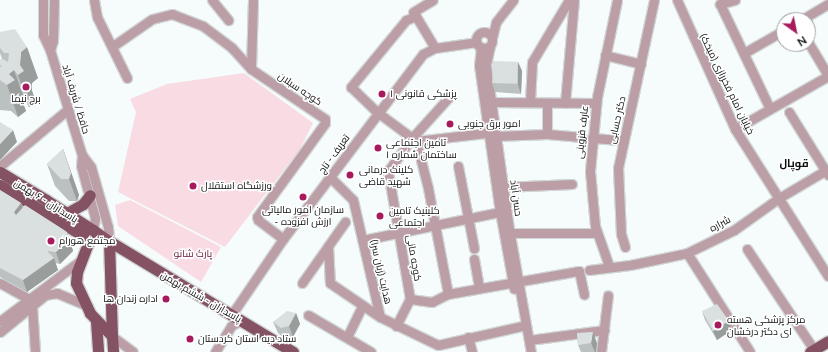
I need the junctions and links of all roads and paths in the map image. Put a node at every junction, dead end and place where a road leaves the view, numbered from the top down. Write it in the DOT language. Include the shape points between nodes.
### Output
graph roads {
  1 [pos="43,0"];
  2 [pos="54,0"];
  3 [pos="94,0"];
  4 [pos="212,0"];
  5 [pos="253,0"];
  6 [pos="433,0"];
  7 [pos="505,0"];
  8 [pos="513,0"];
  9 [pos="569,0"];
  10 [pos="574,0"];
  11 [pos="617,0"];
  12 [pos="654,0"];
  13 [pos="677,0"];
  14 [pos="735,0"];
  15 [pos="828,4"];
  16 [pos="814,12"];
  17 [pos="414,14"];
  18 [pos="228,20"];
  19 [pos="776,35"];
  20 [pos="485,43"];
  21 [pos="113,46"];
  22 [pos="435,48"];
  23 [pos="50,50"];
  24 [pos="814,52"];
  25 [pos="744,53"];
  26 [pos="605,55"];
  27 [pos="641,64"];
  28 [pos="251,69"];
  29 [pos="828,76"];
  30 [pos="127,78"];
  31 [pos="449,97"];
  32 [pos="491,102"];
  33 [pos="530,102"];
  34 [pos="547,102"];
  35 [pos="565,103"];
  36 [pos="596,103"];
  37 [pos="770,109"];
  38 [pos="67,110"];
  39 [pos="377,112"];
  40 [pos="789,112"];
  41 [pos="735,129"];
  42 [pos="493,134"];
  43 [pos="547,134"];
  44 [pos="582,137"];
  45 [pos="592,138"];
  46 [pos="413,140"];
  47 [pos="624,140"];
  48 [pos="82,156"];
  49 [pos="0,166"];
  50 [pos="458,166"];
  51 [pos="827,171"];
  52 [pos="0,172"];
  53 [pos="330,178"];
  54 [pos="572,184"];
  55 [pos="0,185"];
  56 [pos="503,187"];
  57 [pos="90,195"];
  58 [pos="779,198"];
  59 [pos="500,212"];
  60 [pos="67,213"];
  61 [pos="469,218"];
  62 [pos="345,222"];
  63 [pos="435,225"];
  64 [pos="398,233"];
  65 [pos="507,233"];
  66 [pos="597,233"];
  67 [pos="91,235"];
  68 [pos="283,239"];
  69 [pos="363,240"];
  70 [pos="108,241"];
  71 [pos="328,246"];
  72 [pos="625,247"];
  73 [pos="474,248"];
  74 [pos="747,250"];
  75 [pos="687,253"];
  76 [pos="474,259"];
  77 [pos="80,261"];
  78 [pos="609,266"];
  79 [pos="589,270"];
  80 [pos="828,276"];
  81 [pos="516,281"];
  82 [pos="0,283"];
  83 [pos="302,283"];
  84 [pos="479,288"];
  85 [pos="448,294"];
  86 [pos="584,294"];
  87 [pos="608,295"];
  88 [pos="410,299"];
  89 [pos="30,302"];
  90 [pos="85,305"];
  91 [pos="362,306"];
  92 [pos="232,314"];
  93 [pos="308,316"];
  94 [pos="380,317"];
  95 [pos="241,320"];
  96 [pos="0,321"];
  97 [pos="96,321"];
  98 [pos="396,326"];
  99 [pos="524,326"];
  100 [pos="604,330"];
  101 [pos="0,332"];
  102 [pos="112,336"];
  103 [pos="468,337"];
  104 [pos="347,338"];
  105 [pos="529,340"];
  106 [pos="828,341"];
  107 [pos="437,348"];
  108 [pos="602,350"];
  109 [pos="812,351"];
  110 [pos="35,352"];
  111 [pos="98,352"];
  112 [pos="113,352"];
  113 [pos="133,352"];
  114 [pos="215,352"];
  115 [pos="293,352"];
  116 [pos="371,352"];
  117 [pos="472,352"];
  118 [pos="526,352"];
  119 [pos="531,352"];
  120 [pos="750,352"];
  1 -- 23 [label="street, حافظ / شریف آباد" via="43,35"];
  2 -- 23 [label="street, حافظ / شریف آباد" via="53,41"];
  3 -- 21 [label="street" via="97,17"];
  4 -- 18 [label="street"];
  5 -- 28 [label="street"];
  6 -- 17 [label="street"];
  7 -- 20 [label="street" via="484,32"];
  8 -- 20 [label="street, حسن آباد" via="496,22"];
  9 -- 33 [label="street" via="532,62"];
  10 -- 35 [label="street"];
  11 -- 26 [label="street, عارف قزوینی"];
  12 -- 27 [label="street, دکتر حسابی"];
  13 -- 41 [label="street, خیابان امام فخررازی (میخک)"];
  14 -- 25 [label="street" via="720,4"];
  15 -- 16 [label="street"];
  17 -- 22 [label="street"];
  17 -- 39 [label="street" via="394,32 351,87"];
  19 -- 25 [label="street"];
  20 -- 22 [label="street, تعریف - تاج"];
  20 -- 32 [label="street, حسن آباد"];
  20 -- 42 [label="street, حسن آباد" via="479,65"];
  21 -- 28 [label="street" via="152,19 172,14 204,26 232,48"];
  21 -- 30 [label="street"];
  22 -- 39 [label="street, تعریف - تاج" via="423,54"];
  23 -- 38 [label="street, حافظ / شریف آباد"];
  24 -- 29 [label="street"];
  25 -- 37 [label="street"];
  26 -- 27 [label="street"];
  26 -- 36 [label="street, عارف قزوینی"];
  27 -- 47 [label="street, دکتر حسابی"];
  28 -- 68 [label="street, کوچه سبلان" via="325,119 325,123 257,216 258,220"];
  29 -- 37 [label="street"];
  31 -- 46 [label="street"];
  32 -- 33 [label="street"];
  32 -- 42 [label="street, حسن آباد"];
  33 -- 34 [label="street"];
  34 -- 35 [label="street"];
  34 -- 43 [label="street"];
  35 -- 36 [label="street"];
  36 -- 45 [label="street, عارف قزوینی"];
  37 -- 41 [label="street"];
  38 -- 48 [label="street, حافظ / شریف آباد"];
  38 -- 49 [label="street"];
  39 -- 46 [label="street"];
  39 -- 53 [label="street, تعریف - تاج"];
  40 -- 51 [label="street"];
  41 -- 58 [label="street, خیابان امام فخررازی (میخک)"];
  42 -- 43 [label="street"];
  42 -- 46 [label="street"];
  42 -- 56 [label="street, حسن آباد"];
  42 -- 59 [label="street, حسن آباد"];
  43 -- 44 [label="street"];
  45 -- 47 [label="street"];
  45 -- 66 [label="street, عارف قزوینی" via="590,170"];
  46 -- 63 [label="street"];
  46 -- 64 [label="street, کوچه مانی" via="389,168"];
  47 -- 72 [label="street, دکتر حسابی" via="618,168 621,234"];
  48 -- 57 [label="street, حافظ / شریف آباد" via="80,166"];
  48 -- 70 [label="street, حافظ / شریف آباد" via="91,167 108,227"];
  50 -- 61 [label="street"];
  51 -- 58 [label="street, شراره"];
  52 -- 60 [label="main road, پاسداران - ۶ بهمن"];
  53 -- 68 [label="street, تعریف - تاج"];
  53 -- 69 [label="street, هدایت (زبان سرا)" via="351,198"];
  54 -- 56 [label="street"];
  55 -- 67 [label="main road, پاسداران - ۶ بهمن"];
  56 -- 65 [label="street, حسن آباد"];
  57 -- 60 [label="main road" via="83,204"];
  57 -- 67 [label="street, حافظ / شریف آباد" via="94,218"];
  58 -- 75 [label="street, شراره" via="734,230"];
  58 -- 80 [label="street, خیابان امام فخررازی (میخک)"];
  59 -- 61 [label="street"];
  59 -- 65 [label="street, حسن آباد"];
  60 -- 67 [label="main road, پاسداران - ۶ بهمن"];
  61 -- 63 [label="street"];
  61 -- 73 [label="street"];
  62 -- 71 [label="street"];
  63 -- 64 [label="street"];
  63 -- 85 [label="street"];
  64 -- 69 [label="street"];
  64 -- 88 [label="street, کوچه مانی"];
  65 -- 66 [label="street"];
  65 -- 81 [label="street, حسن آباد"];
  66 -- 78 [label="street, عارف قزوینی"];
  67 -- 70 [label="main road, پاسداران - ششم بهمن"];
  67 -- 77 [label="main road"];
  68 -- 92 [label="street, تعریف - تاج"];
  69 -- 94 [label="street, هدایت (زبان سرا)"];
  70 -- 92 [label="main road, پاسداران - ششم بهمن"];
  70 -- 102 [label="main road"];
  71 -- 83 [label="street"];
  71 -- 91 [label="street" via="330,283"];
  74 -- 109 [label="street"];
  75 -- 78 [label="street, شراره" via="630,265"];
  75 -- 120 [label="street"];
  76 -- 84 [label="street"];
  77 -- 89 [label="street"];
  77 -- 90 [label="main road" via="76,283"];
  78 -- 79 [label="street, شراره"];
  81 -- 84 [label="street"];
  81 -- 86 [label="street" via="579,272"];
  81 -- 99 [label="street, حسن آباد"];
  82 -- 89 [label="street"];
  84 -- 85 [label="street"];
  85 -- 88 [label="street" via="432,302"];
  87 -- 100 [label="street"];
  88 -- 98 [label="street"];
  89 -- 90 [label="street" via="57,293"];
  89 -- 96 [label="street"];
  89 -- 101 [label="street"];
  89 -- 110 [label="street"];
  90 -- 97 [label="main road"];
  91 -- 94 [label="street"];
  91 -- 104 [label="street"];
  92 -- 95 [label="main road, پاسداران - ششم بهمن"];
  93 -- 104 [label="street"];
  94 -- 98 [label="street, هدایت (زبان سرا)"];
  95 -- 114 [label="street" via="231,326"];
  95 -- 115 [label="main road, پاسداران - ششم بهمن"];
  97 -- 102 [label="main road"];
  97 -- 111 [label="main road"];
  98 -- 107 [label="street, هدایت (زبان سرا)"];
  99 -- 103 [label="street, هدایت (زبان سرا)"];
  99 -- 105 [label="street, حسن آباد"];
  99 -- 118 [label="street, حسن آباد"];
  100 -- 105 [label="street"];
  100 -- 108 [label="street"];
  102 -- 112 [label="main road"];
  102 -- 113 [label="street"];
  103 -- 107 [label="street, هدایت (زبان سرا)"];
  103 -- 117 [label="street"];
  104 -- 116 [label="street"];
  105 -- 119 [label="street, حسن آباد"];
  106 -- 109 [label="main road"];
}
